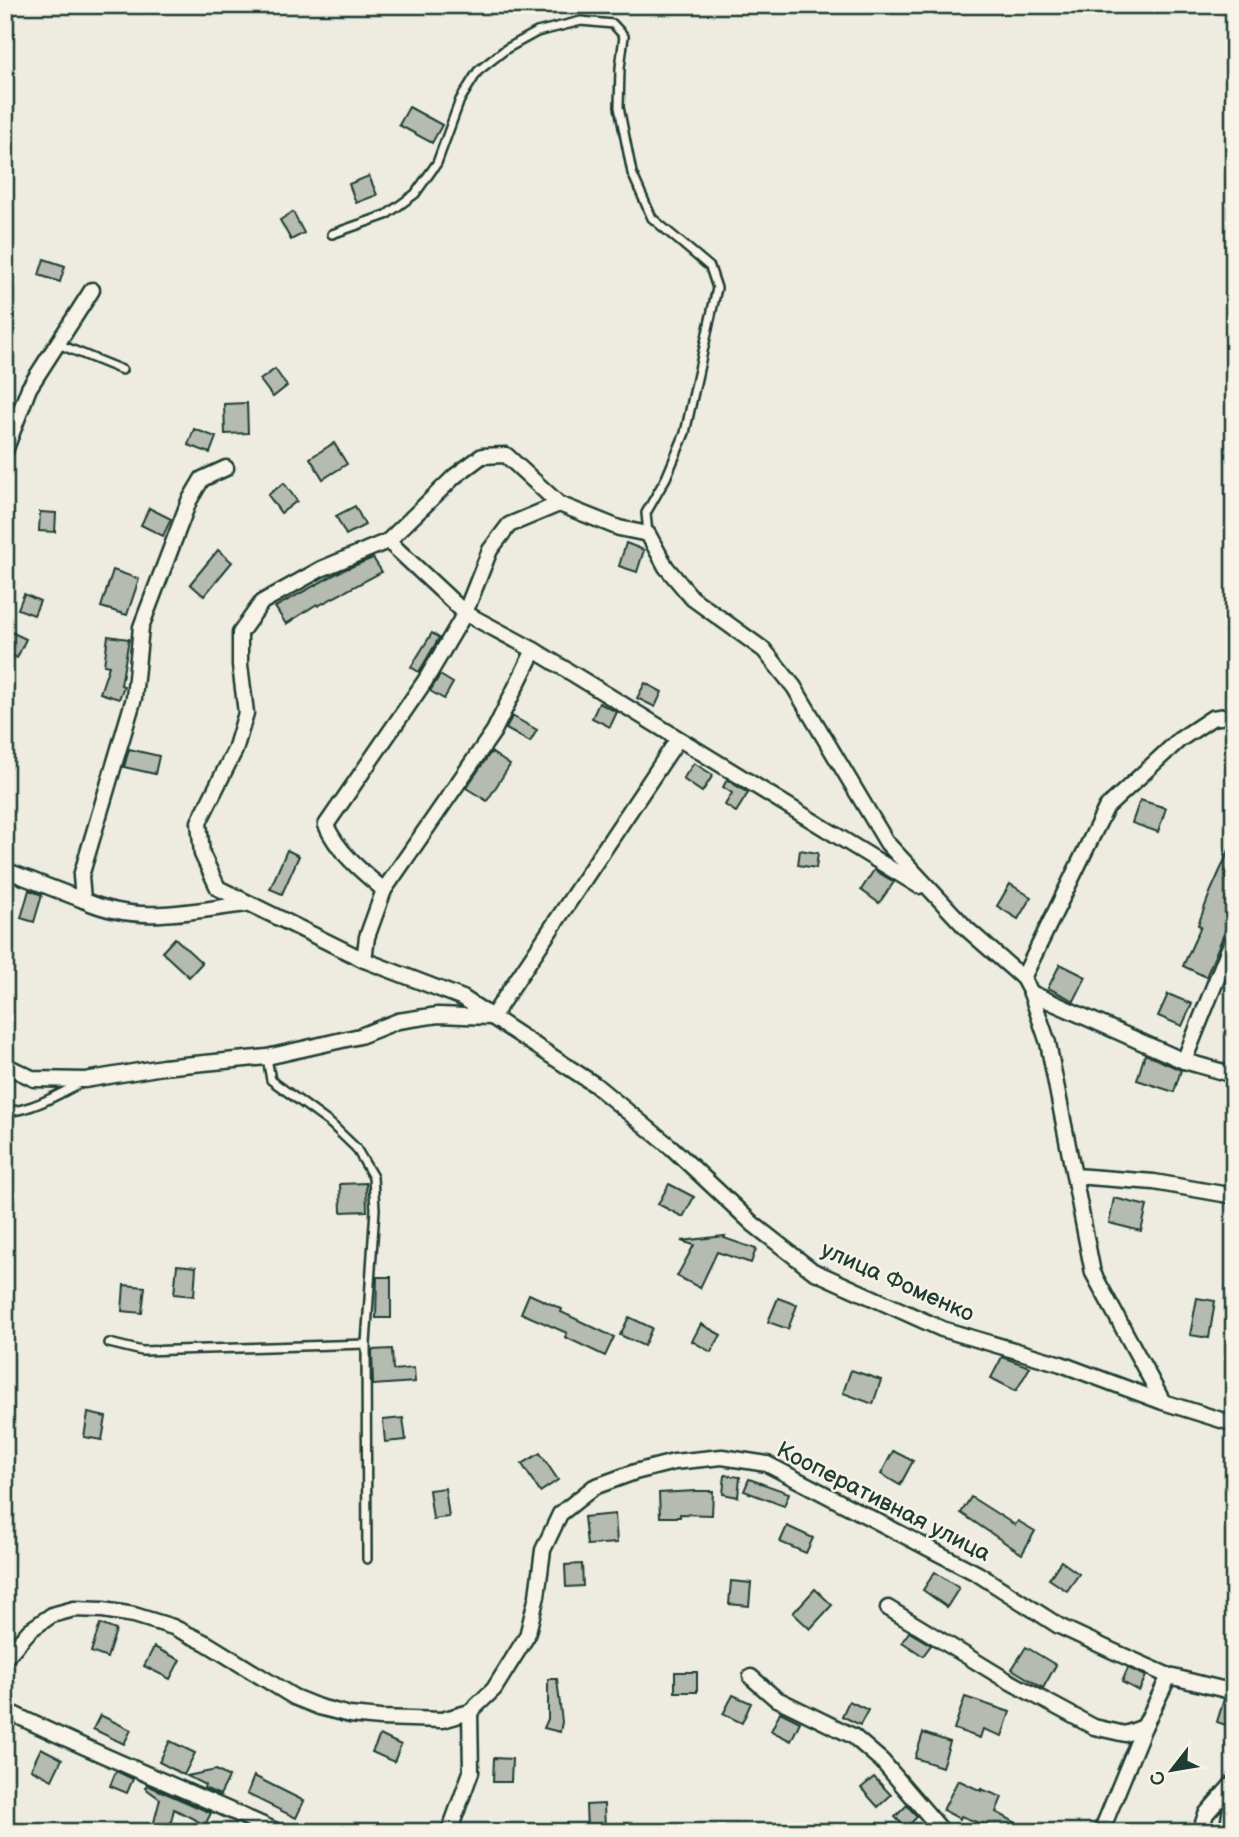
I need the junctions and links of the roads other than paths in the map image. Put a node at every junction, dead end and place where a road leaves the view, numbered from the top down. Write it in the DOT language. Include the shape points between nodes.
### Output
graph roads {
  1 [pos="332,234"];
  2 [pos="92,290"];
  3 [pos="58,344"];
  4 [pos="122,370"];
  5 [pos="5,451"];
  6 [pos="226,468"];
  7 [pos="559,504"];
  8 [pos="648,534"];
  9 [pos="388,541"];
  10 [pos="465,614"];
  11 [pos="534,650"];
  12 [pos="1234,715"];
  13 [pos="678,739"];
  14 [pos="5,870"];
  15 [pos="384,890"];
  16 [pos="932,894"];
  17 [pos="83,900"];
  18 [pos="246,904"];
  19 [pos="1234,936"];
  20 [pos="363,960"];
  21 [pos="1023,978"];
  22 [pos="1031,993"];
  23 [pos="492,1017"];
  24 [pos="267,1057"];
  25 [pos="1184,1061"];
  26 [pos="5,1065"];
  27 [pos="1234,1075"];
  28 [pos="85,1080"];
  29 [pos="5,1112"];
  30 [pos="1075,1176"];
  31 [pos="1234,1196"];
  32 [pos="110,1343"];
  33 [pos="366,1344"];
  34 [pos="1163,1402"];
  35 [pos="1234,1424"];
  36 [pos="367,1559"];
  37 [pos="888,1608"];
  38 [pos="5,1658"];
  39 [pos="1168,1676"];
  40 [pos="751,1677"];
  41 [pos="1234,1692"];
  42 [pos="5,1710"];
  43 [pos="470,1712"];
  44 [pos="1144,1727"];
  45 [pos="1234,1782"];
  46 [pos="1234,1789"];
  47 [pos="278,1832"];
  48 [pos="449,1832"];
  49 [pos="943,1832"];
  50 [pos="1101,1832"];
  51 [pos="1200,1832"];
  52 [pos="1232,1832"];
  1 -- 8 [label="lane" via="386,215 415,194 437,163 460,100 478,71 506,49 537,32 581,21 613,24 624,36 619,107 632,173 652,218 710,267 717,288 685,433 646,513"];
  2 -- 3 [label="street"];
  3 -- 4 [label="lane"];
  3 -- 5 [label="street" via="29,388"];
  6 -- 17 [label="street" via="202,479 189,501 141,627 134,698 81,876"];
  7 -- 8 [label="street" via="619,528"];
  7 -- 9 [label="street" via="506,455 482,456"];
  7 -- 10 [label="street" via="509,525 490,550"];
  8 -- 16 [label="street" via="666,567 692,598 764,650 794,687 887,843"];
  9 -- 10 [label="street"];
  9 -- 18 [label="street, улица Фоменко" via="321,569 262,602 240,633 246,713 235,750 199,821 202,854 218,888"];
  10 -- 11 [label="street"];
  10 -- 15 [label="street" via="326,825 332,840"];
  11 -- 13 [label="street"];
  11 -- 15 [label="street" via="494,731"];
  12 -- 21 [label="street" via="1212,718 1179,740 1106,808"];
  13 -- 16 [label="street"];
  13 -- 23 [label="street"];
  14 -- 17 [label="street"];
  15 -- 20 [label="street"];
  16 -- 21 [label="street"];
  17 -- 18 [label="street" via="106,911 143,916"];
  18 -- 20 [label="street, улица Фоменко"];
  19 -- 25 [label="street"];
  20 -- 23 [label="street, улица Фоменко" via="463,999"];
  21 -- 22 [label="street"];
  22 -- 25 [label="street"];
  22 -- 30 [label="street" via="1048,1044"];
  23 -- 24 [label="street" via="438,1015 398,1021 360,1036"];
  23 -- 34 [label="street, улица Фоменко" via="594,1084 813,1271 943,1329 1061,1364"];
  24 -- 28 [label="street"];
  24 -- 33 [label="lane" via="271,1080 331,1124 356,1148 373,1177"];
  25 -- 27 [label="street"];
  26 -- 28 [label="street" via="34,1079"];
  28 -- 29 [label="lane" via="53,1098"];
  30 -- 31 [label="street" via="1154,1182"];
  30 -- 34 [label="street" via="1093,1273"];
  32 -- 33 [label="lane" via="142,1352"];
  33 -- 36 [label="lane"];
  34 -- 35 [label="street, улица Фоменко"];
  37 -- 44 [label="street" via="1094,1727 1125,1734"];
  38 -- 43 [label="street" via="30,1630 52,1615 74,1609 103,1610 173,1627 319,1707 414,1721"];
  39 -- 41 [label="street, Кооперативная улица"];
  39 -- 43 [label="street, Кооперативная улица" via="1059,1626 978,1574 768,1464 722,1457 635,1472 594,1488 561,1514 543,1550 527,1636 494,1689"];
  39 -- 44 [label="street"];
  40 -- 49 [label="street" via="775,1698 853,1736 882,1761"];
  42 -- 47 [label="street"];
  43 -- 48 [label="street" via="471,1772"];
  44 -- 50 [label="street"];
  45 -- 51 [label="street" via="1206,1814"];
  46 -- 52 [label="street" via="1229,1820"];
}
